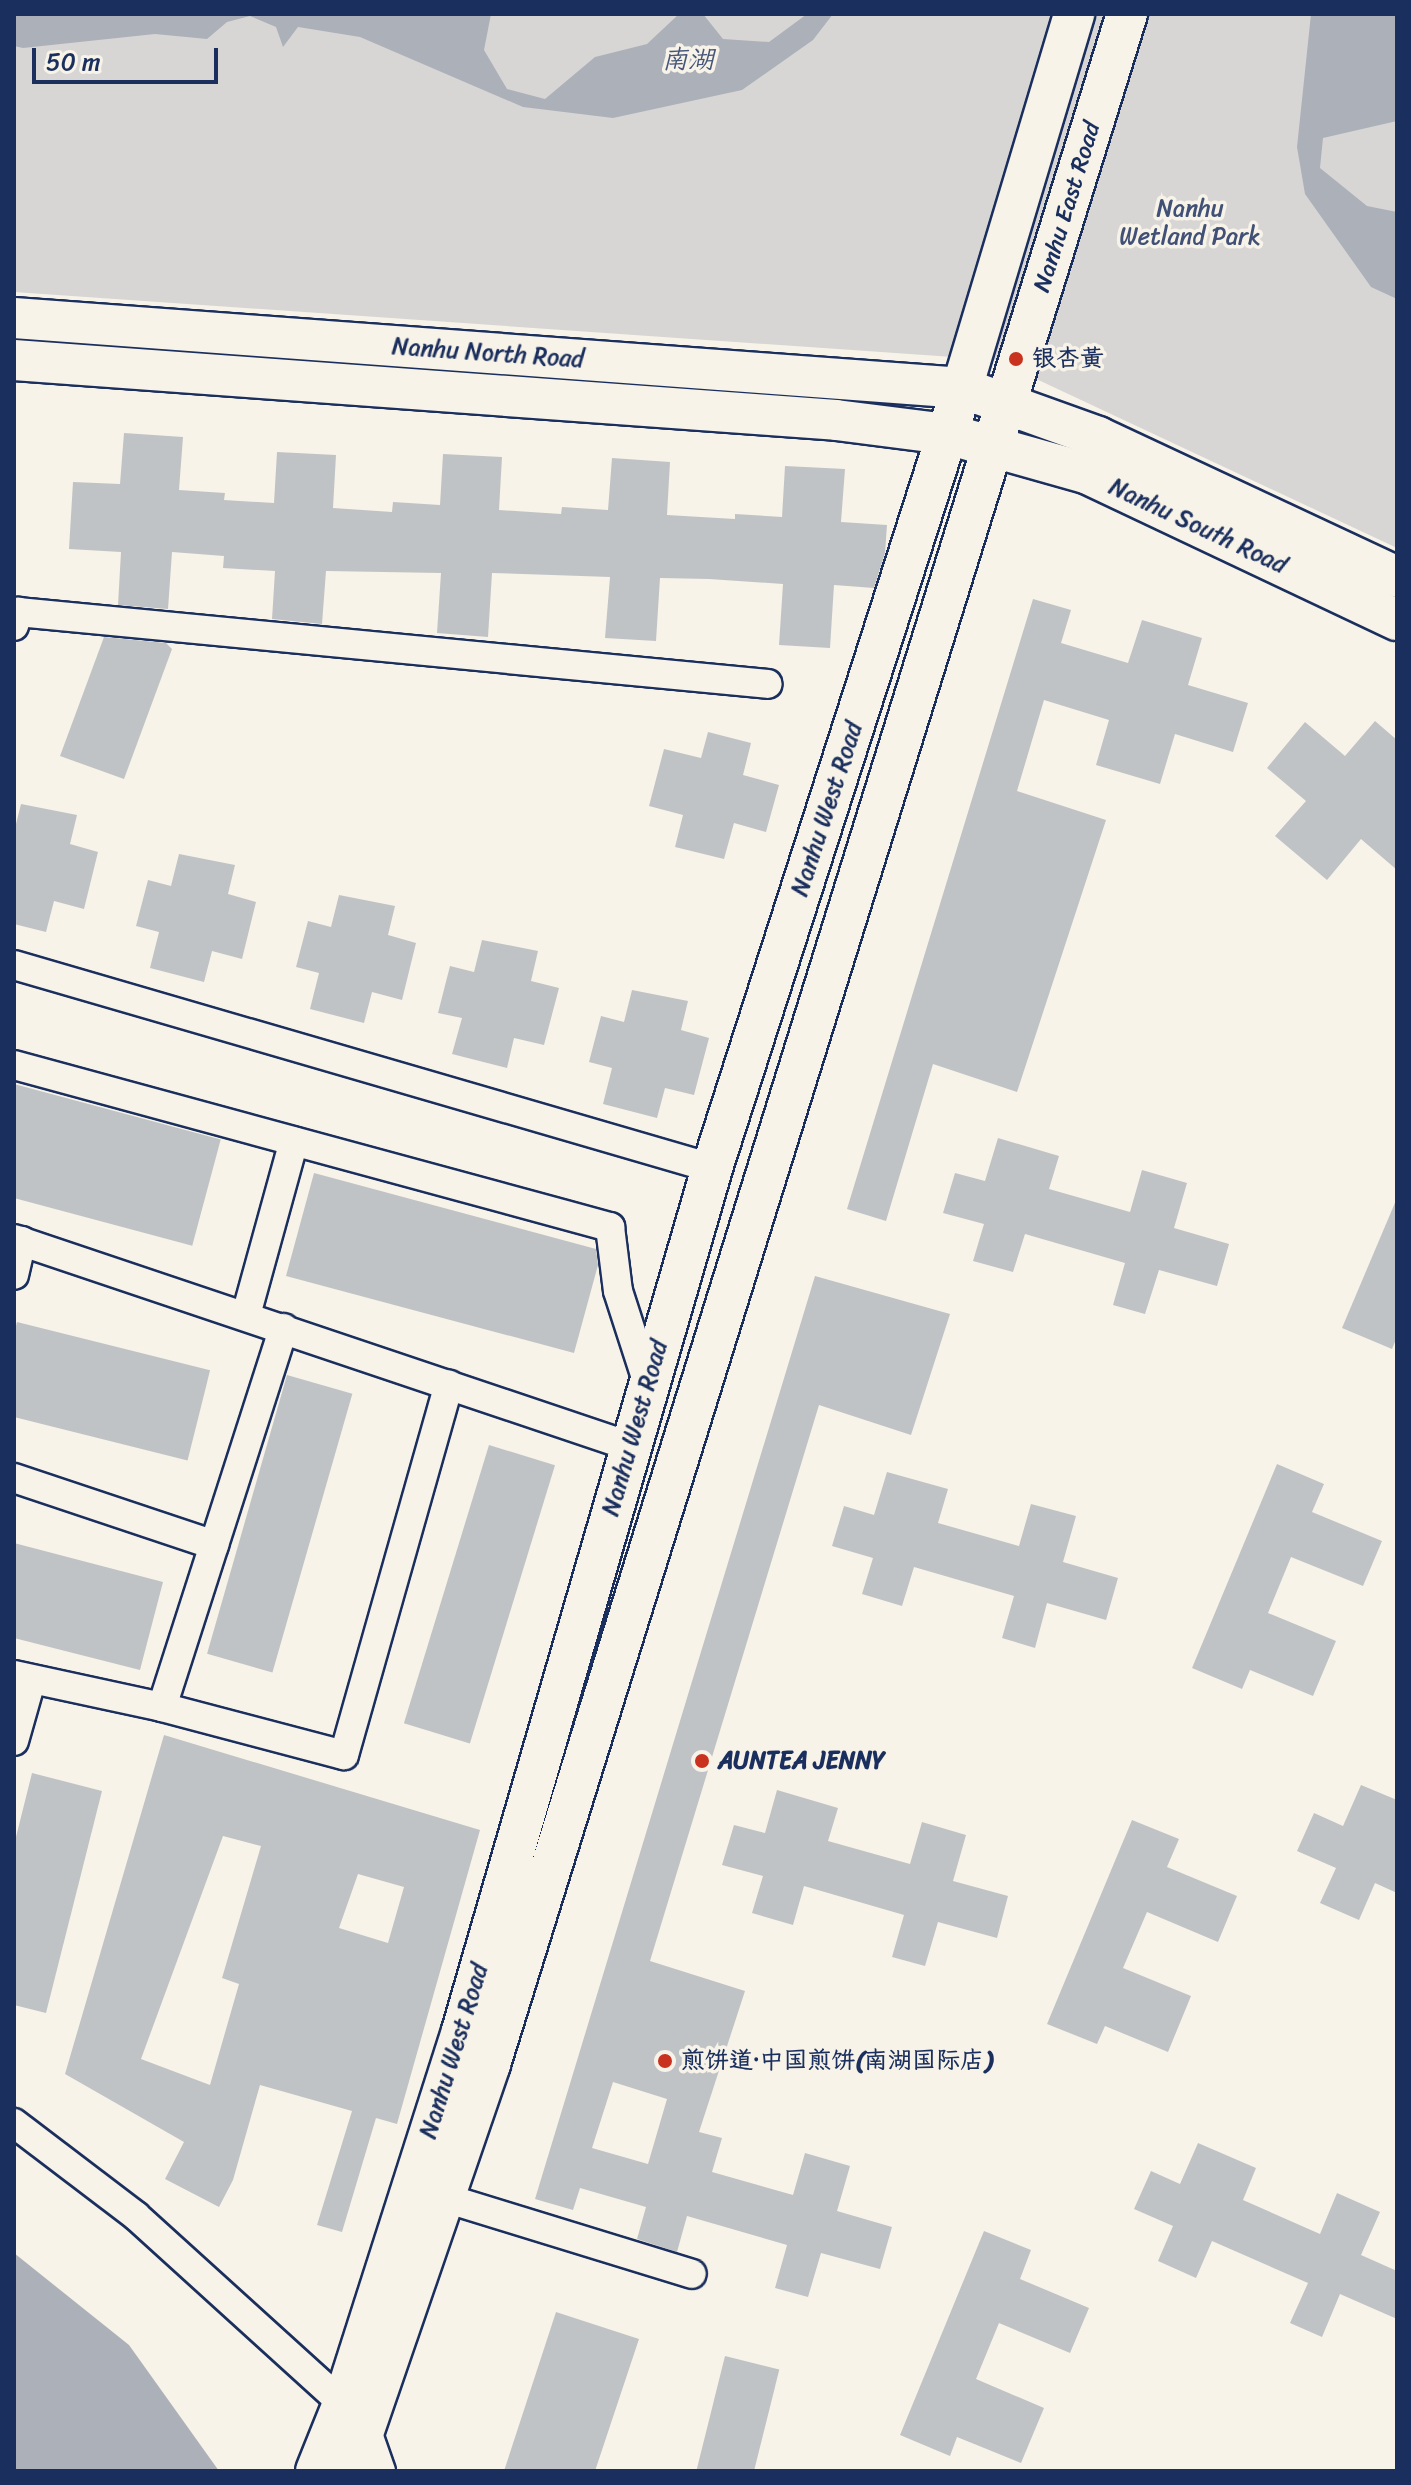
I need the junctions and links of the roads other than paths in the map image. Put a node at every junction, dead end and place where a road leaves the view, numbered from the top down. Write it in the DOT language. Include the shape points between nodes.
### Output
graph roads {
  1 [pos="1074,14"];
  2 [pos="1127,14"];
  3 [pos="14,318"];
  4 [pos="14,360"];
  5 [pos="962,388"];
  6 [pos="1007,401"];
  7 [pos="947,434"];
  8 [pos="993,446"];
  9 [pos="1397,577"];
  10 [pos="1397,620"];
  11 [pos="14,626"];
  12 [pos="768,684"];
  13 [pos="14,965"];
  14 [pos="14,1065"];
  15 [pos="294,1141"];
  16 [pos="712,1168"];
  17 [pos="18,1240"];
  18 [pos="14,1275"];
  19 [pos="246,1315"];
  20 [pos="284,1328"];
  21 [pos="648,1384"];
  22 [pos="449,1385"];
  23 [pos="629,1446"];
  24 [pos="14,1478"];
  25 [pos="214,1545"];
  26 [pos="22,1678"];
  27 [pos="162,1707"];
  28 [pos="14,1741"];
  29 [pos="14,2123"];
  30 [pos="445,2198"];
  31 [pos="692,2274"];
  32 [pos="354,2416"];
  33 [pos="316,2471"];
  34 [pos="350,2471"];
  35 [pos="381,2471"];
  1 -- 5 [label="main road, Nanhu East Road"];
  2 -- 6 [label="main road, Nanhu East Road"];
  3 -- 5 [label="main road, Nanhu North Road"];
  4 -- 7 [label="main road, Nanhu North Road" via="836,420"];
  5 -- 6 [label="main road, Nanhu North Road"];
  5 -- 7 [label="main road, Nanhu West Road"];
  6 -- 8 [label="main road, Nanhu West Road"];
  6 -- 9 [label="main road, Nanhu South Road" via="1098,437"];
  7 -- 8 [label="main road, Nanhu North Road"];
  7 -- 16 [label="main road, Nanhu West Road"];
  8 -- 10 [label="main road, Nanhu South Road" via="1086,473"];
  8 -- 30 [label="main road, Nanhu West Road"];
  11 -- 12 [label="street" via="18,612"];
  13 -- 16 [label="street"];
  14 -- 15 [label="street"];
  15 -- 19 [label="street"];
  15 -- 21 [label="street" via="610,1227 618,1291"];
  16 -- 21 [label="main road, Nanhu West Road"];
  17 -- 18 [label="street"];
  17 -- 19 [label="street"];
  19 -- 20 [label="street"];
  20 -- 22 [label="street"];
  20 -- 25 [label="street"];
  21 -- 23 [label="main road, Nanhu West Road"];
  22 -- 23 [label="street"];
  22 -- 27 [label="street" via="344,1755"];
  23 -- 32 [label="main road, Nanhu West Road"];
  24 -- 25 [label="street"];
  25 -- 27 [label="street"];
  26 -- 27 [label="street"];
  26 -- 28 [label="street"];
  29 -- 32 [label="street" via="136,2216"];
  30 -- 31 [label="street"];
  30 -- 32 [label="main road, Nanhu West Road"];
  32 -- 33 [label="main road, Nanhu West Road"];
  32 -- 34 [label="main road, Nanhu West Road"];
  32 -- 35 [label="street"];
}
